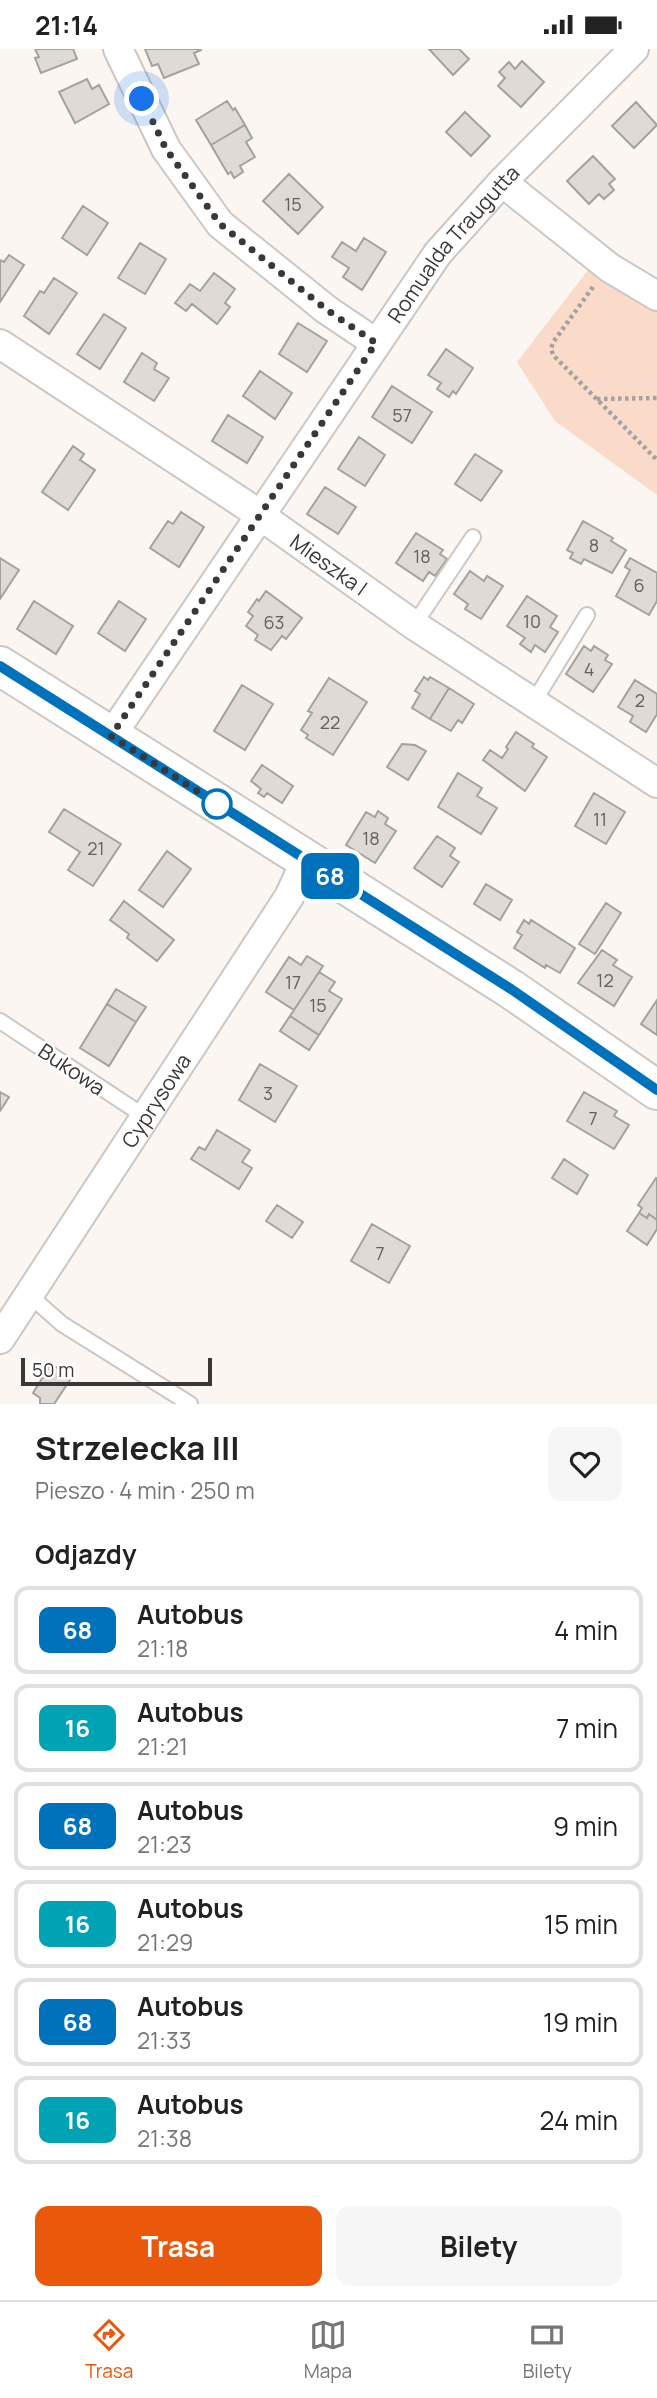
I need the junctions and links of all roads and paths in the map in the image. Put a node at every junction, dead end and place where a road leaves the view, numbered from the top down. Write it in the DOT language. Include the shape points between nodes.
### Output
graph roads {
  1 [pos="118,49"];
  2 [pos="634,49"];
  3 [pos="502,182"];
  4 [pos="597,283"];
  5 [pos="657,296"];
  6 [pos="376,343"];
  7 [pos="0,344"];
  8 [pos="657,398"];
  9 [pos="596,399"];
  10 [pos="657,460"];
  11 [pos="260,515"];
  12 [pos="473,537"];
  13 [pos="587,615"];
  14 [pos="414,625"];
  15 [pos="0,666"];
  16 [pos="533,703"];
  17 [pos="111,736"];
  18 [pos="657,783"];
  19 [pos="306,860"];
  20 [pos="0,1021"];
  21 [pos="657,1090"];
  22 [pos="144,1117"];
  23 [pos="28,1294"];
  24 [pos="0,1339"];
  25 [pos="190,1404"];
  1 -- 6 [label="street" via="166,149 220,224"];
  2 -- 3 [label="street, Romualda Traugutta"];
  3 -- 5 [label="street" via="610,268"];
  3 -- 6 [label="street, Romualda Traugutta" via="438,253"];
  4 -- 9 [label="path" via="551,348 555,358"];
  6 -- 11 [label="street, Romualda Traugutta"];
  7 -- 11 [label="street, Mieszka I"];
  8 -- 9 [label="path"];
  9 -- 10 [label="path"];
  11 -- 14 [label="street, Mieszka I"];
  11 -- 17 [label="street, Romualda Traugutta"];
  12 -- 14 [label="lane"];
  13 -- 16 [label="lane"];
  14 -- 16 [label="street, Mieszka I"];
  15 -- 17 [label="street"];
  16 -- 18 [label="street, Mieszka I"];
  17 -- 19 [label="street"];
  19 -- 21 [label="street" via="511,989"];
  19 -- 22 [label="street, Cyprysowa" via="289,897"];
  20 -- 22 [label="lane, Bukowa"];
  22 -- 23 [label="street, Cyprysowa"];
  23 -- 24 [label="street, Cyprysowa"];
  23 -- 25 [label="lane" via="62,1324"];
}
